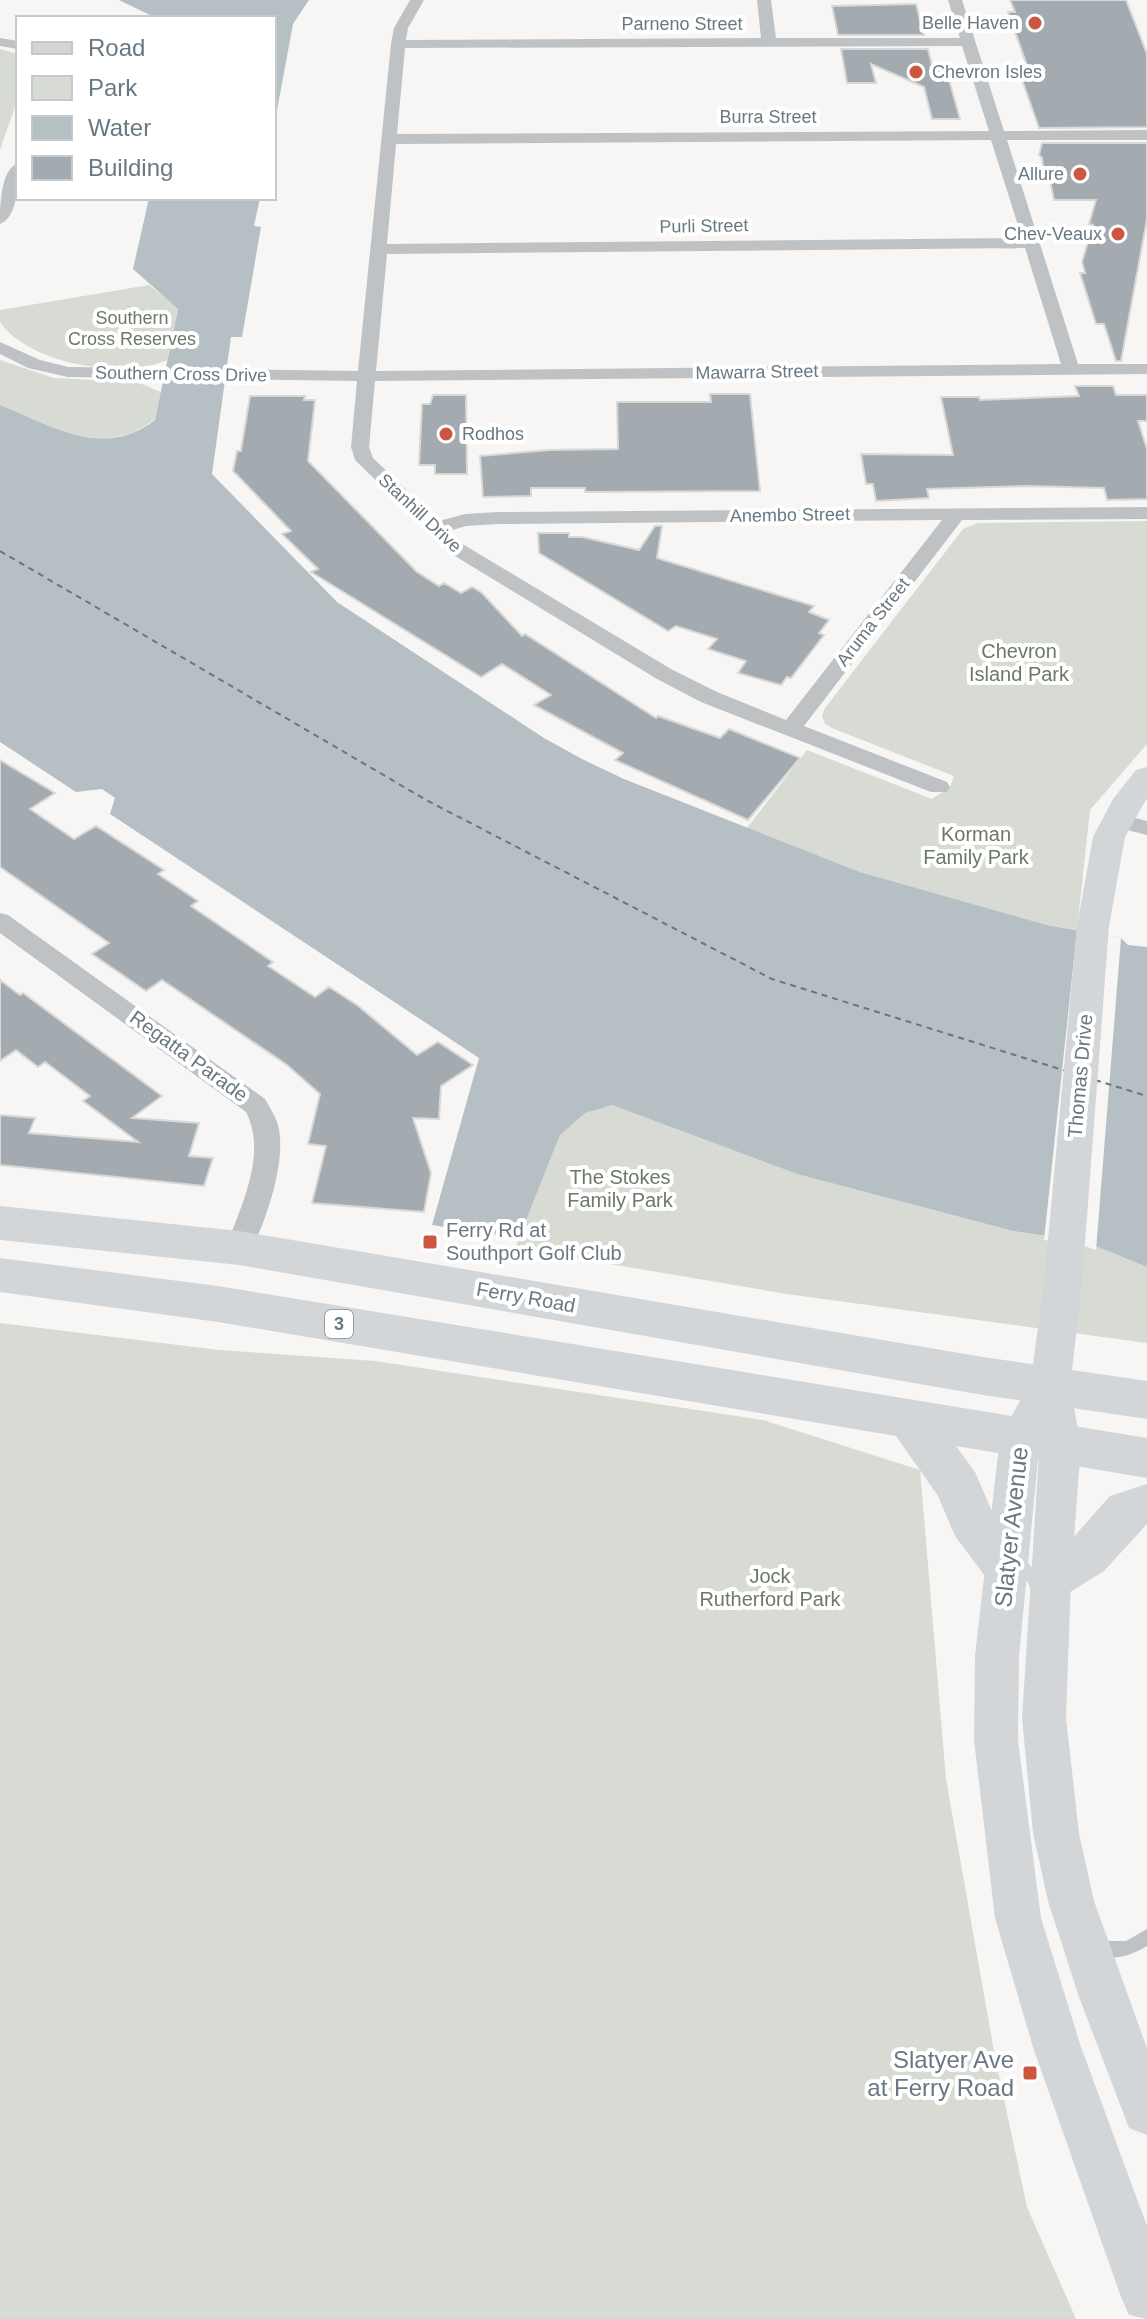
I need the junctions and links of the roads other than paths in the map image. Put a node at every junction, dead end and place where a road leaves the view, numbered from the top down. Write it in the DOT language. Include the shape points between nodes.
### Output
graph roads {
  1 [pos="417,0"];
  2 [pos="764,0"];
  3 [pos="955,0"];
  4 [pos="769,42"];
  5 [pos="967,42"];
  6 [pos="398,44"];
  7 [pos="1147,135"];
  8 [pos="999,136"];
  9 [pos="389,139"];
  10 [pos="16,174"];
  11 [pos="0,219"];
  12 [pos="1029,243"];
  13 [pos="379,249"];
  14 [pos="0,347"];
  15 [pos="1071,369"];
  16 [pos="1147,369"];
  17 [pos="367,376"];
  18 [pos="1147,513"];
  19 [pos="956,515"];
  20 [pos="434,529"];
  21 [pos="791,728"];
  22 [pos="1147,777"];
  23 [pos="939,787"];
  24 [pos="1116,820"];
  25 [pos="1147,828"];
  26 [pos="0,921"];
  27 [pos="0,1223"];
  28 [pos="239,1248"];
  29 [pos="0,1275"];
  30 [pos="1050,1387"];
  31 [pos="1147,1400"];
  32 [pos="910,1418"];
  33 [pos="1040,1441"];
  34 [pos="1147,1458"];
  35 [pos="1147,1504"];
  36 [pos="1029,1574"];
  37 [pos="1147,1937"];
  38 [pos="1086,1949"];
  39 [pos="1147,2110"];
  40 [pos="1147,2297"];
  1 -- 6 [label="street, Stanhill Drive"];
  2 -- 4 [label="street"];
  3 -- 5 [label="street"];
  4 -- 5 [label="street, Parneno Street"];
  4 -- 6 [label="street, Parneno Street"];
  5 -- 8 [label="street"];
  6 -- 9 [label="street, Stanhill Drive"];
  7 -- 8 [label="street, Burra Street"];
  8 -- 9 [label="street, Burra Street"];
  8 -- 12 [label="street"];
  9 -- 13 [label="street, Stanhill Drive"];
  10 -- 11 [label="street"];
  12 -- 13 [label="street, Purli Street"];
  12 -- 15 [label="street"];
  13 -- 17 [label="street, Stanhill Drive"];
  14 -- 17 [label="street, Southern Cross Drive" via="34,364 68,372"];
  15 -- 16 [label="street, Mawarra Street"];
  15 -- 17 [label="street, Mawarra Street"];
  17 -- 20 [label="street, Stanhill Drive" via="362,456"];
  18 -- 19 [label="street, Anembo Street"];
  19 -- 20 [label="street, Anembo Street" via="491,518"];
  19 -- 21 [label="street, Aruma Street"];
  20 -- 21 [label="street, Stanhill Drive" via="464,554 664,674"];
  21 -- 23 [label="street, Stanhill Drive"];
  22 -- 24 [label="main road, Thomas Drive"];
  24 -- 25 [label="street"];
  24 -- 30 [label="main road, Thomas Drive" via="1100,873 1093,926"];
  26 -- 28 [label="street, Regatta Parade" via="256,1106 267,1128 267,1149"];
  27 -- 28 [label="main road, Ferry Road"];
  28 -- 30 [label="main road, Ferry Road"];
  29 -- 32 [label="main road, 3" via="218,1304"];
  30 -- 31 [label="main road, Ferry Road"];
  30 -- 33 [label="main road, Slatyer Avenue"];
  32 -- 33 [label="main road, 3"];
  32 -- 36 [label="main road" via="958,1486 972,1521"];
  33 -- 34 [label="main road, 3"];
  33 -- 36 [label="main road, Slatyer Avenue"];
  35 -- 36 [label="main road" via="1127,1511 1087,1556"];
  36 -- 38 [label="main road, Slatyer Avenue" via="1056,1833"];
  36 -- 40 [label="main road, Slatyer Avenue" via="997,1656 996,1740 1018,1918 1057,2047"];
  37 -- 38 [label="lane" via="1128,1949"];
  38 -- 39 [label="main road, Slatyer Avenue"];
}
